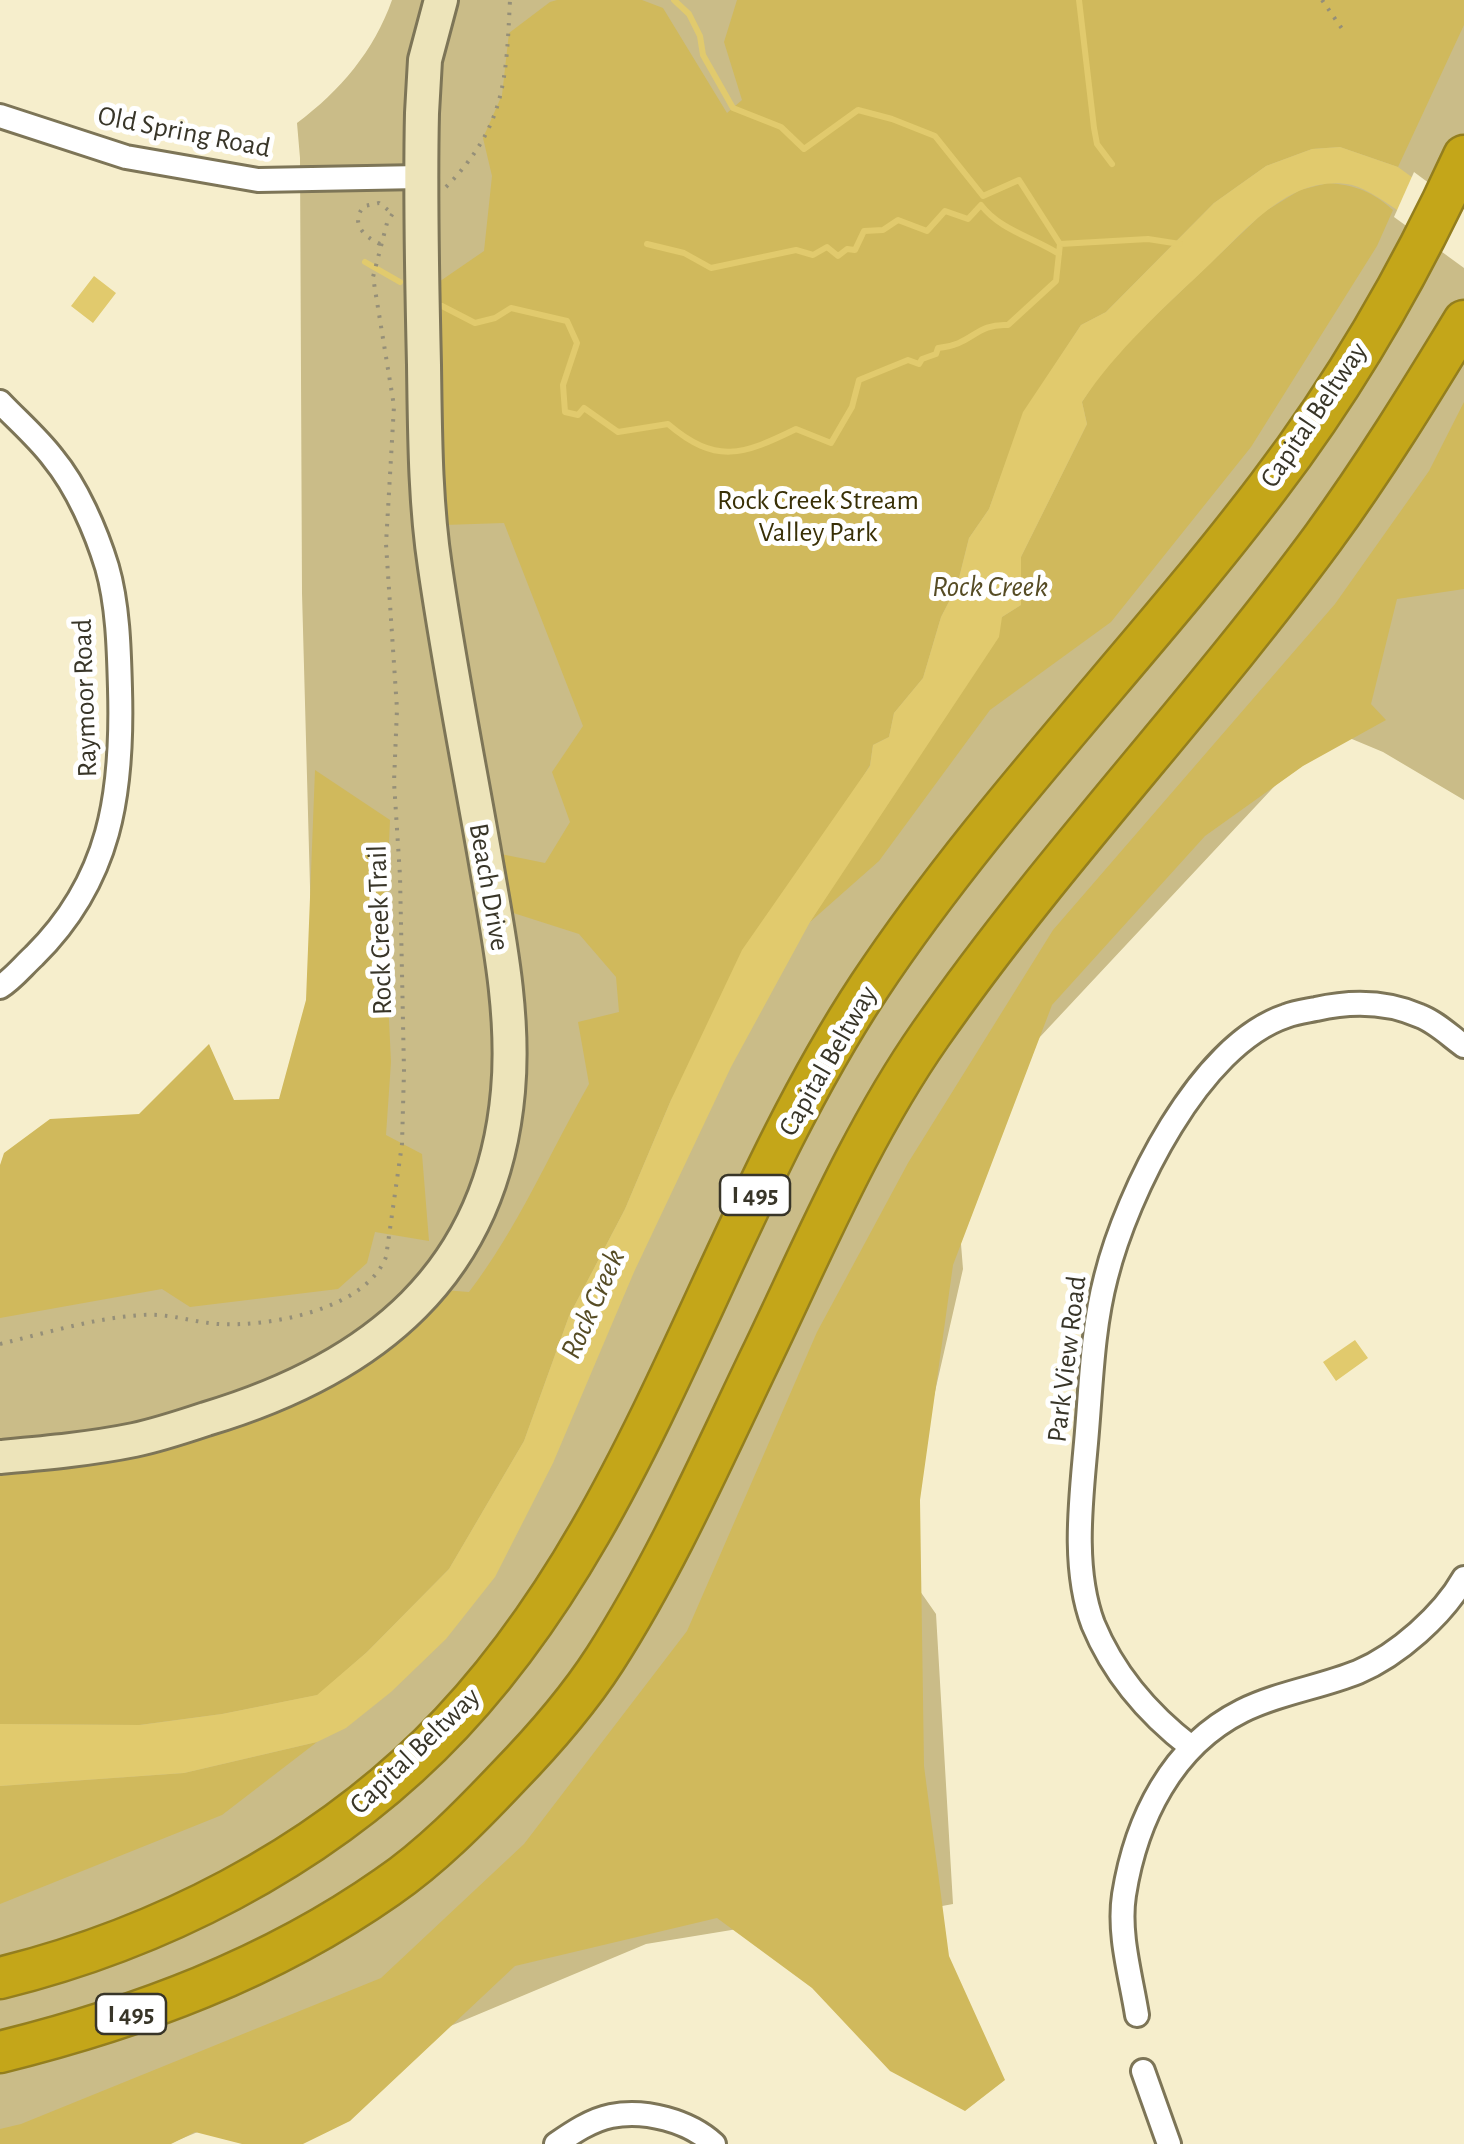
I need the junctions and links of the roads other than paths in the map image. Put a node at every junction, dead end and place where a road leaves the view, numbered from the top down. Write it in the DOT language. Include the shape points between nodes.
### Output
graph roads {
  1 [pos="441,0"];
  2 [pos="0,116"];
  3 [pos="1464,156"];
  4 [pos="433,183"];
  5 [pos="1464,322"];
  6 [pos="0,402"];
  7 [pos="0,987"];
  8 [pos="1464,1046"];
  9 [pos="0,1457"];
  10 [pos="1464,1578"];
  11 [pos="1191,1748"];
  12 [pos="0,1978"];
  13 [pos="1138,2015"];
  14 [pos="0,2052"];
  15 [pos="1143,2071"];
  16 [pos="556,2144"];
  17 [pos="714,2144"];
  18 [pos="1169,2144"];
  1 -- 4 [label="street, Beach Drive" via="426,60"];
  2 -- 4 [label="street, Old Spring Road" via="126,157 258,180"];
  3 -- 12 [label="highway, Capital Beltway / I 495" via="1409,269 1271,483 1016,791 868,989 811,1084 587,1541 482,1690 349,1816 278,1862 120,1940"];
  4 -- 9 [label="street, Beach Drive" via="425,431 434,562 507,1013 504,1126 484,1204 435,1284 400,1320 306,1381 135,1440"];
  5 -- 14 [label="highway, I 495" via="1321,540 988,953 924,1042 831,1212 652,1580 602,1664 540,1744 390,1886 312,1934 147,2009"];
  6 -- 7 [label="street, Raymoor Road" via="54,458 107,568 122,741 105,846 79,904"];
  8 -- 11 [label="street, Park View Road" via="1423,1017 1392,1006 1346,1002 1284,1016 1242,1042 1206,1078 1136,1188 1097,1317 1080,1555 1092,1622 1122,1680"];
  10 -- 11 [label="street" via="1426,1628 1361,1670 1242,1711"];
  11 -- 13 [label="street" via="1146,1814 1124,1896"];
  15 -- 18 [label="street"];
  16 -- 17 [label="street" via="583,2126 628,2115 658,2116"];
}
